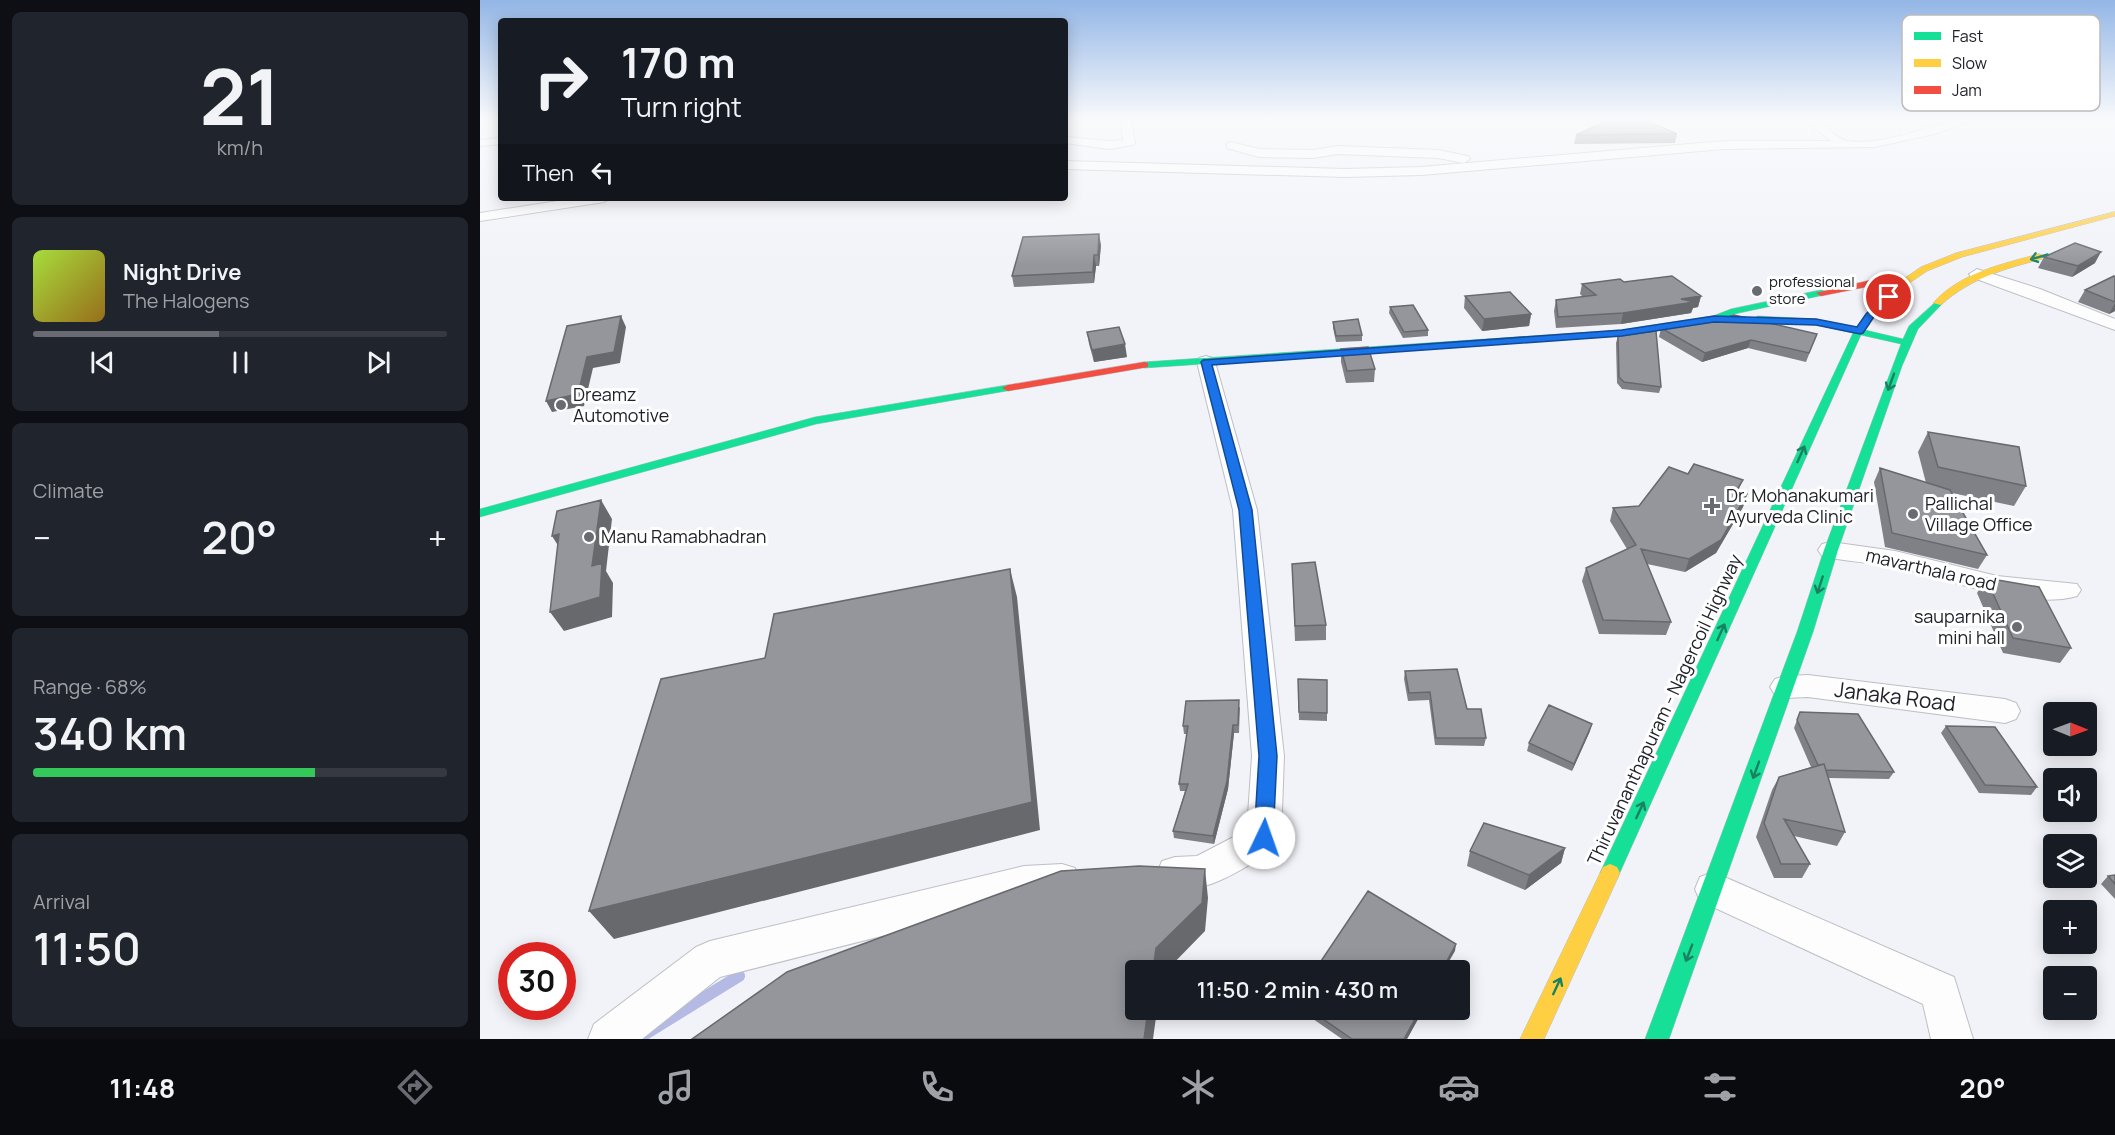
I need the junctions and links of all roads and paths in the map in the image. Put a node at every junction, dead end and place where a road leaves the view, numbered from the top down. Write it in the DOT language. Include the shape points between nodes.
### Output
graph roads {
  1 [pos="1181,167"];
  2 [pos="1468,167"];
  3 [pos="584,201"];
  4 [pos="2115,214"];
  5 [pos="480,217"];
  6 [pos="2057,252"];
  7 [pos="1977,274"];
  8 [pos="1902,284"];
  9 [pos="1714,319"];
  10 [pos="1765,319"];
  11 [pos="2115,325"];
  12 [pos="1860,331"];
  13 [pos="1798,334"];
  14 [pos="1908,343"];
  15 [pos="1206,362"];
  16 [pos="480,513"];
  17 [pos="1831,550"];
  18 [pos="2068,590"];
  19 [pos="1785,687"];
  20 [pos="2005,711"];
  21 [pos="1142,875"];
  22 [pos="1095,878"];
  23 [pos="1713,889"];
  24 [pos="609,1039"];
  25 [pos="1532,1039"];
  26 [pos="1657,1039"];
  27 [pos="1952,1039"];
  1 -- 2 [label="street" via="1345,173"];
  3 -- 5 [label="street"];
  4 -- 8 [label="main road, Thiruvananthapuram - Nagercoil Highway" via="1959,255 1924,269"];
  6 -- 7 [label="main road, one-way"];
  7 -- 11 [label="street"];
  7 -- 14 [label="main road" via="1951,290 1924,316 1913,327"];
  8 -- 9 [label="main road" via="1871,283 1731,312"];
  8 -- 12 [label="main road, Thiruvananthapuram - Nagercoil Highway" via="1869,316"];
  9 -- 10 [label="main road"];
  9 -- 15 [label="main road" via="1622,333"];
  10 -- 12 [label="main road" via="1816,322"];
  10 -- 13 [label="main road"];
  12 -- 14 [label="main road"];
  25 -- 12 [label="main road, Thiruvananthapuram - Nagercoil Highway, one-way" via="1671,744 1843,352"];
  14 -- 17 [label="main road, one-way"];
  15 -- 16 [label="main road" via="1133,366 815,421"];
  15 -- 21 [label="street" via="1245,510 1268,756 1264,838 1201,872"];
  17 -- 18 [label="street, mavarthala road" via="1895,559 1996,585"];
  17 -- 19 [label="main road, one-way"];
  19 -- 20 [label="street, Janaka Road" via="1808,686"];
  19 -- 23 [label="main road, one-way"];
  22 -- 24 [label="street" via="1024,883 710,960"];
  23 -- 26 [label="main road, one-way"];
  23 -- 27 [label="street" via="1940,991"];
}
